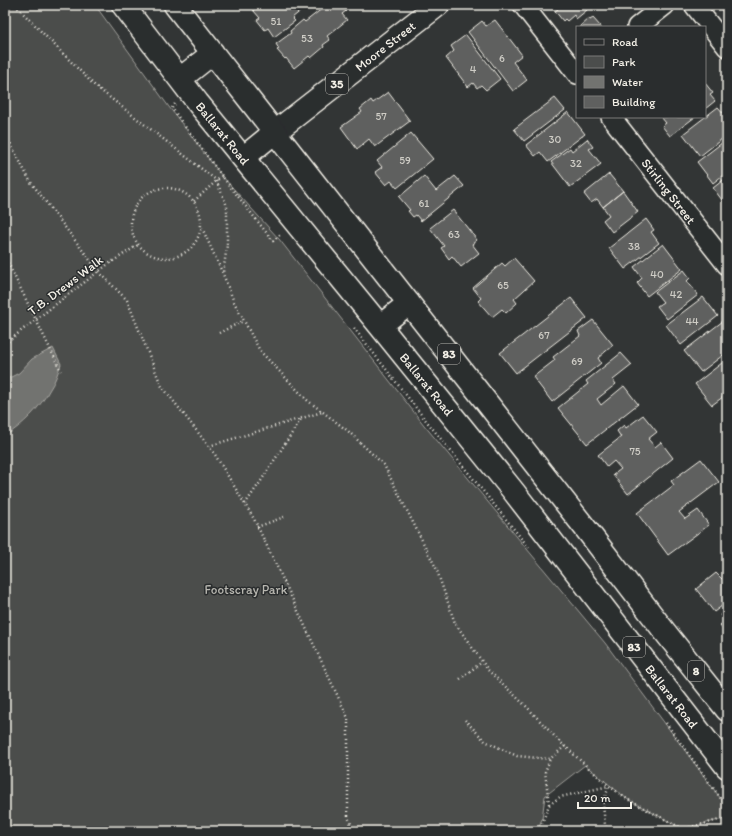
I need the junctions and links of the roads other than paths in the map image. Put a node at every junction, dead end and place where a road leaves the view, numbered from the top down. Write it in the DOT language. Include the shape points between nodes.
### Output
graph roads {
  1 [pos="123,5"];
  2 [pos="175,5"];
  3 [pos="438,5"];
  4 [pos="523,5"];
  5 [pos="665,5"];
  6 [pos="694,5"];
  7 [pos="638,26"];
  8 [pos="727,47"];
  9 [pos="213,53"];
  10 [pos="576,73"];
  11 [pos="180,79"];
  12 [pos="612,118"];
  13 [pos="275,132"];
  14 [pos="243,158"];
  15 [pos="727,266"];
  16 [pos="409,303"];
  17 [pos="380,326"];
  18 [pos="665,632"];
  19 [pos="727,690"];
  20 [pos="727,710"];
  21 [pos="727,767"];
  1 -- 11 [label="main road, Ballarat Road"];
  2 -- 9 [label="main road"];
  3 -- 13 [label="main road, Moore Street / 35"];
  4 -- 10 [label="street"];
  5 -- 7 [label="street"];
  6 -- 8 [label="street"];
  9 -- 11 [label="main road"];
  9 -- 13 [label="main road"];
  11 -- 14 [label="main road, Ballarat Road"];
  12 -- 15 [label="street, Stirling Street"];
  13 -- 14 [label="main road, 35"];
  13 -- 16 [label="main road, 83"];
  14 -- 17 [label="main road, Ballarat Road / 83"];
  16 -- 17 [label="main road"];
  16 -- 18 [label="main road, 83"];
  17 -- 21 [label="main road, Ballarat Road / 83" via="514,492"];
  18 -- 19 [label="main road, 83"];
  18 -- 20 [label="main road, 8"];
}
